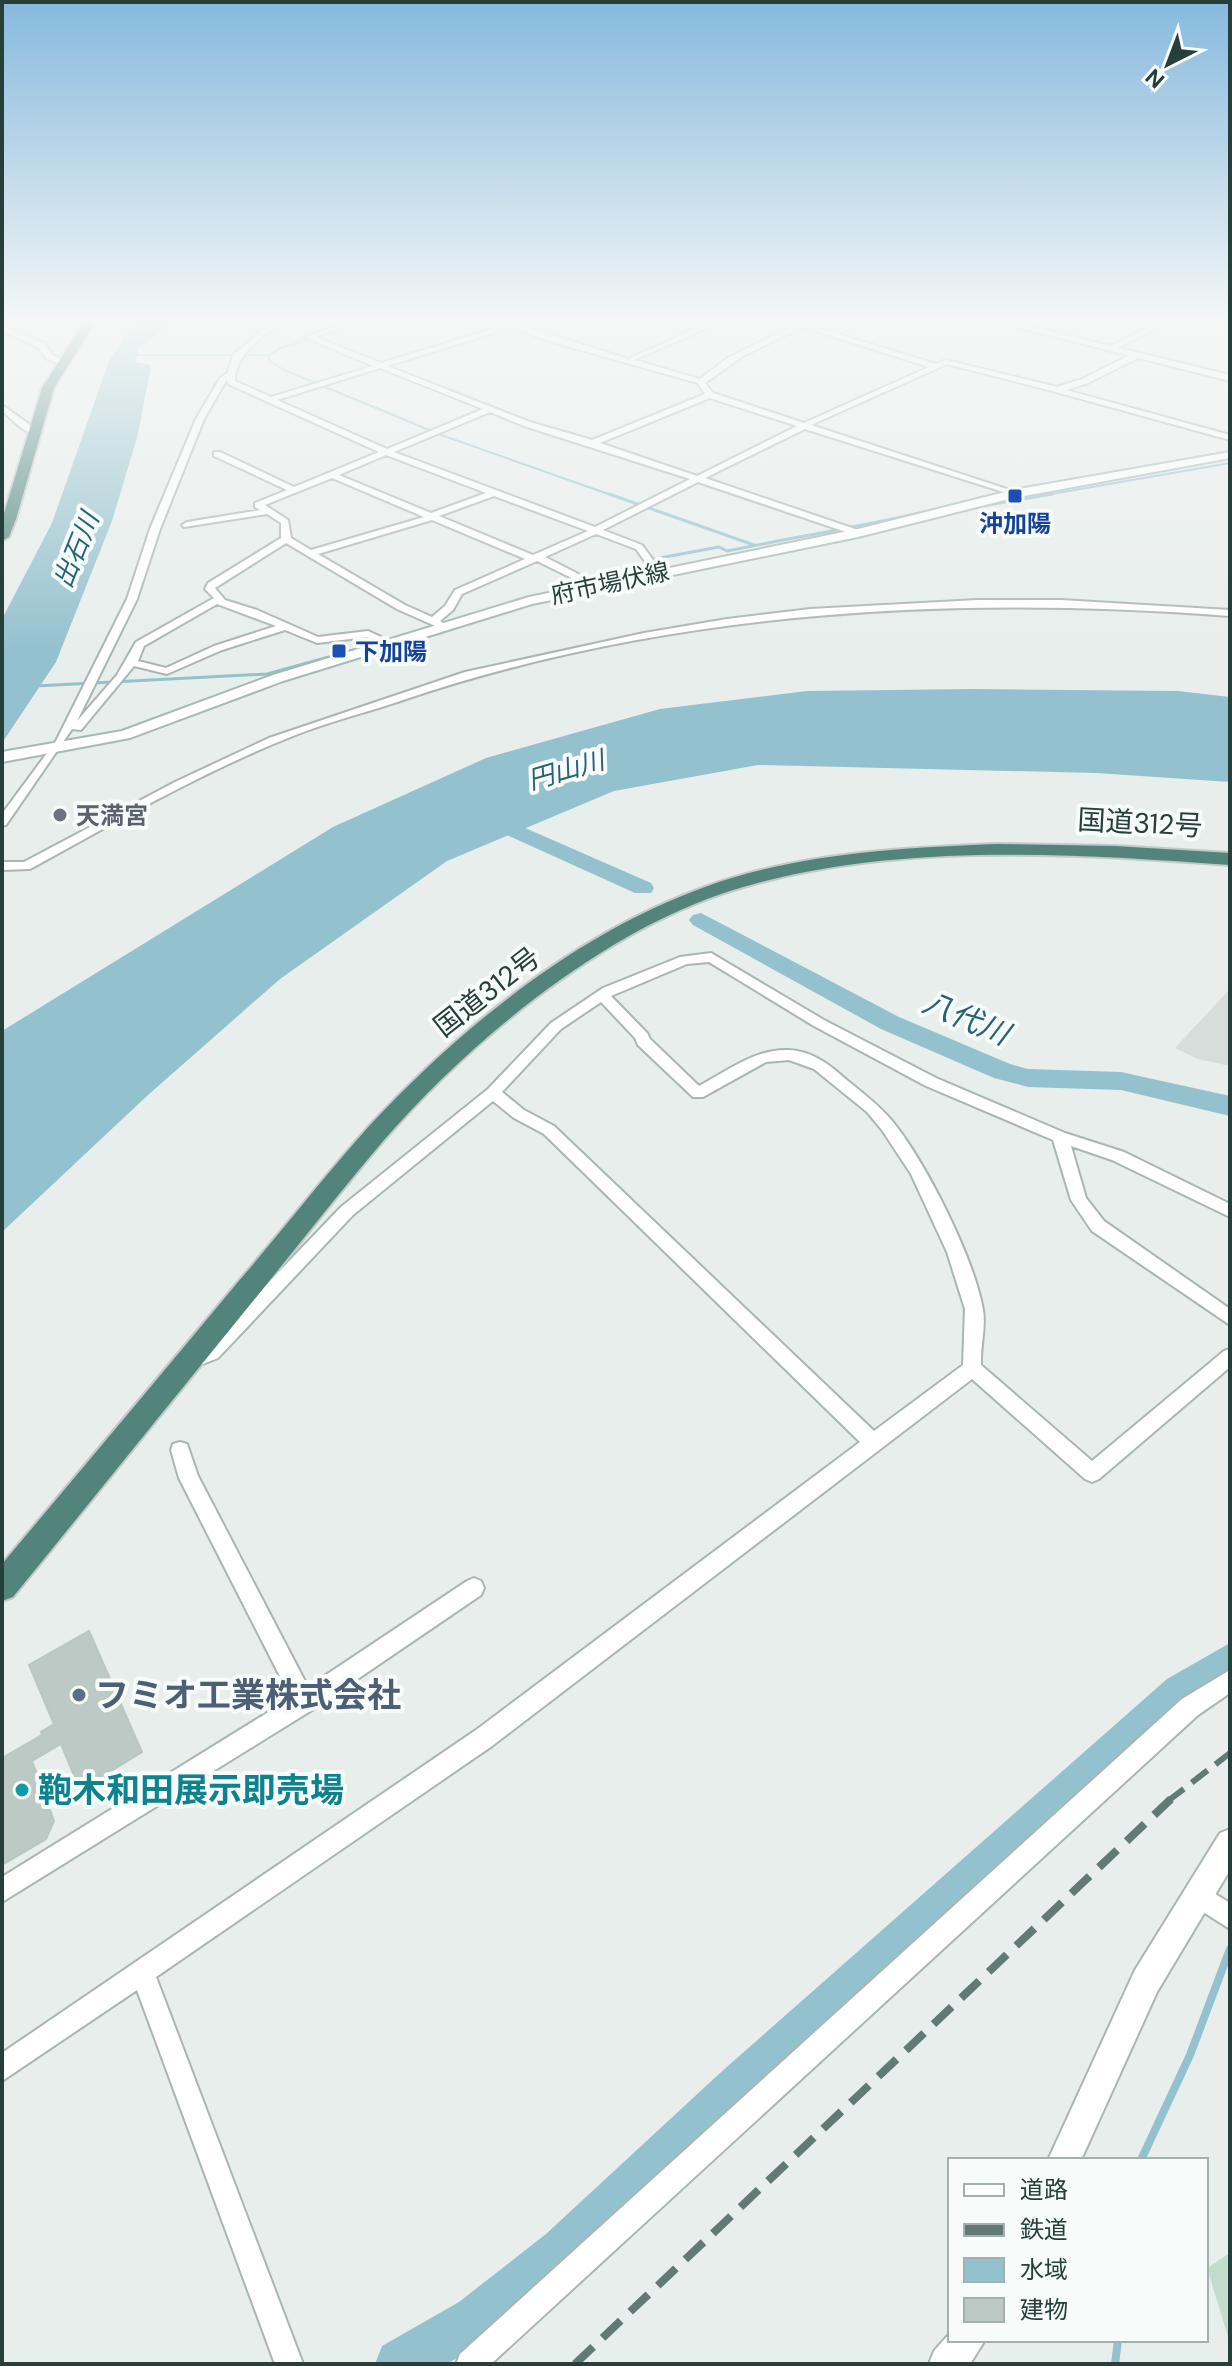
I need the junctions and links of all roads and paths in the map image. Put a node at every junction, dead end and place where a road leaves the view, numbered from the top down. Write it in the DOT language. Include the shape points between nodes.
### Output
graph roads {
  1 [pos="29,429"];
  2 [pos="196,429"];
  3 [pos="336,429"];
  4 [pos="443,429"];
  5 [pos="549,429"];
  6 [pos="625,429"];
  7 [pos="797,429"];
  8 [pos="814,429"];
  9 [pos="1199,429"];
  10 [pos="34,432"];
  11 [pos="1230,438"];
  12 [pos="592,443"];
  13 [pos="389,453"];
  14 [pos="217,454"];
  15 [pos="1230,455"];
  16 [pos="335,476"];
  17 [pos="697,478"];
  18 [pos="292,489"];
  19 [pos="493,493"];
  20 [pos="1013,494"];
  21 [pos="266,512"];
  22 [pos="432,517"];
  23 [pos="187,525"];
  24 [pos="595,530"];
  25 [pos="858,533"];
  26 [pos="2,537"];
  27 [pos="286,539"];
  28 [pos="310,553"];
  29 [pos="535,558"];
  30 [pos="657,572"];
  31 [pos="593,585"];
  32 [pos="216,601"];
  33 [pos="1230,613"];
  34 [pos="439,624"];
  35 [pos="282,627"];
  36 [pos="388,644"];
  37 [pos="134,663"];
  38 [pos="52,747"];
  39 [pos="2,757"];
  40 [pos="2,822"];
  41 [pos="1230,859"];
  42 [pos="2,866"];
  43 [pos="602,995"];
  44 [pos="493,1093"];
  45 [pos="1060,1137"];
  46 [pos="1230,1211"];
  47 [pos="1230,1318"];
  48 [pos="1230,1356"];
  49 [pos="189,1361"];
  50 [pos="972,1368"];
  51 [pos="873,1442"];
  52 [pos="180,1450"];
  53 [pos="2,1587"];
  54 [pos="474,1588"];
  55 [pos="1230,1681"];
  56 [pos="304,1702"];
  57 [pos="1230,1843"];
  58 [pos="2,1890"];
  59 [pos="1197,1895"];
  60 [pos="1230,1917"];
  61 [pos="142,1972"];
  62 [pos="2,2068"];
  63 [pos="1065,2158"];
  64 [pos="965,2342"];
  65 [pos="289,2364"];
  66 [pos="470,2364"];
  67 [pos="947,2364"];
  1 -- 10 [label="street"];
  2 -- 38 [label="street" via="132,599"];
  3 -- 13 [label="street"];
  4 -- 13 [label="street"];
  5 -- 12 [label="street"];
  6 -- 12 [label="street"];
  7 -- 17 [label="street"];
  8 -- 20 [label="street"];
  9 -- 11 [label="street"];
  10 -- 26 [label="highway"];
  12 -- 17 [label="street"];
  13 -- 16 [label="street"];
  13 -- 19 [label="street"];
  14 -- 18 [label="street"];
  15 -- 20 [label="main road, 府市場伏線"];
  16 -- 18 [label="street"];
  16 -- 22 [label="street"];
  17 -- 24 [label="street"];
  17 -- 25 [label="street"];
  18 -- 21 [label="street" via="258,505"];
  19 -- 22 [label="street"];
  19 -- 24 [label="street"];
  20 -- 25 [label="main road, 府市場伏線"];
  21 -- 23 [label="street"];
  21 -- 27 [label="street" via="285,522"];
  22 -- 28 [label="street"];
  22 -- 29 [label="street"];
  24 -- 29 [label="street"];
  24 -- 30 [label="street" via="639,547"];
  25 -- 30 [label="main road, 府市場伏線"];
  27 -- 28 [label="street"];
  27 -- 32 [label="street" via="211,585 221,599"];
  28 -- 34 [label="street"];
  29 -- 31 [label="street"];
  29 -- 34 [label="street" via="458,592"];
  30 -- 31 [label="main road, 府市場伏線"];
  31 -- 34 [label="main road, 府市場伏線"];
  32 -- 35 [label="street"];
  32 -- 37 [label="street" via="140,644"];
  33 -- 42 [label="street" via="1091,603 912,603 780,613 642,634 488,669 350,711 273,740 26,866"];
  34 -- 36 [label="main road, 府市場伏線"];
  35 -- 36 [label="street" via="317,640 368,634"];
  35 -- 37 [label="street" via="167,671"];
  36 -- 38 [label="main road, 府市場伏線" via="242,690 149,728"];
  37 -- 38 [label="street" via="72,735"];
  38 -- 39 [label="main road, 府市場伏線"];
  38 -- 40 [label="street"];
  41 -- 49 [label="highway, 国道312号" via="1066,849 892,858 765,875 670,911 558,974 444,1064 378,1132"];
  43 -- 44 [label="street" via="556,1026"];
  43 -- 45 [label="street" via="685,960 711,957 819,1023 931,1082"];
  43 -- 50 [label="street" via="698,1093 762,1058 797,1056 818,1062 874,1110 913,1163 973,1302"];
  44 -- 49 [label="street" via="347,1211 212,1353"];
  44 -- 51 [label="street" via="549,1130"];
  45 -- 46 [label="street" via="1118,1156"];
  45 -- 47 [label="street" via="1079,1200 1098,1226"];
  48 -- 50 [label="street" via="1092,1473"];
  49 -- 53 [label="highway, 国道312号"];
  50 -- 51 [label="street"];
  51 -- 61 [label="street" via="484,1738"];
  52 -- 56 [label="street" via="189,1478"];
  54 -- 56 [label="street"];
  55 -- 66 [label="street" via="1178,1717"];
  56 -- 58 [label="street"];
  57 -- 59 [label="street"];
  59 -- 60 [label="street"];
  59 -- 63 [label="street" via="1146,1981"];
  61 -- 62 [label="street"];
  61 -- 65 [label="street"];
  64 -- 67 [label="street"];
}
